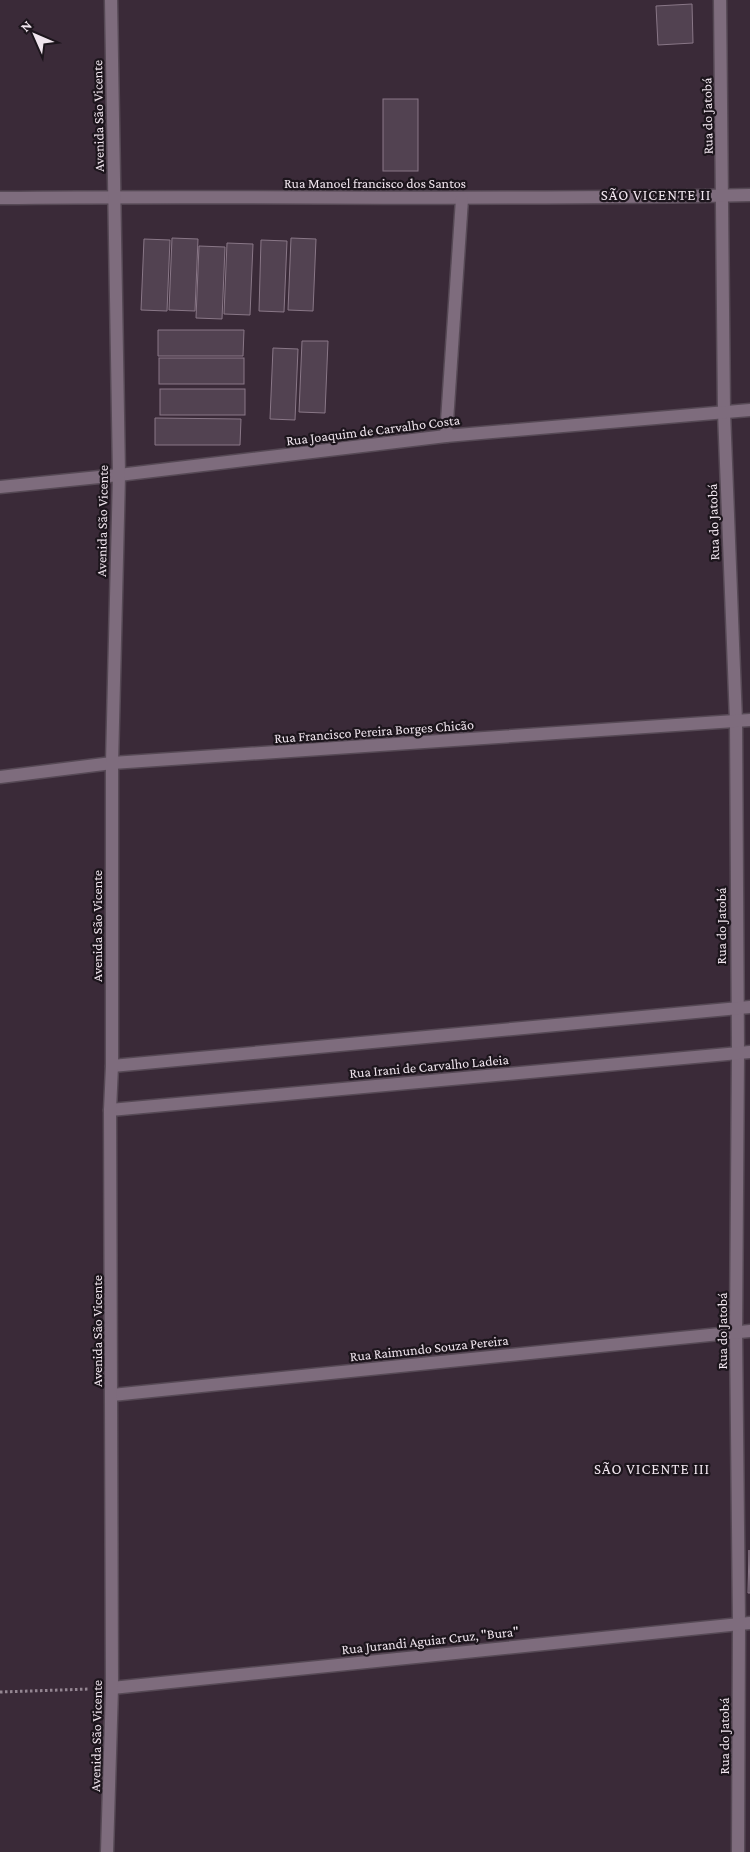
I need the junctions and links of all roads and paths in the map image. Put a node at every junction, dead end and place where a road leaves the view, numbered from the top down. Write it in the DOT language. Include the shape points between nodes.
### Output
graph roads {
  1 [pos="111,0"];
  2 [pos="720,0"];
  3 [pos="750,195"];
  4 [pos="723,196"];
  5 [pos="114,197"];
  6 [pos="0,198"];
  7 [pos="462,199"];
  8 [pos="750,410"];
  9 [pos="724,412"];
  10 [pos="446,436"];
  11 [pos="119,475"];
  12 [pos="0,487"];
  13 [pos="750,720"];
  14 [pos="736,721"];
  15 [pos="112,763"];
  16 [pos="0,777"];
  17 [pos="750,1007"];
  18 [pos="736,1008"];
  19 [pos="744,1052"];
  20 [pos="112,1066"];
  21 [pos="110,1110"];
  22 [pos="736,1332"];
  23 [pos="750,1332"];
  24 [pos="112,1395"];
  25 [pos="745,1623"];
  26 [pos="112,1688"];
  27 [pos="0,1692"];
  28 [pos="107,1852"];
  29 [pos="738,1852"];
  1 -- 5 [label="street, Avenida São Vicente"];
  2 -- 4 [label="street, Rua do Jatobá"];
  3 -- 4 [label="street, Rua Manoel francisco dos Santos"];
  4 -- 7 [label="street, Rua Manoel francisco dos Santos"];
  4 -- 9 [label="street, Rua do Jatobá"];
  5 -- 6 [label="street, Rua Manoel francisco dos Santos"];
  5 -- 7 [label="street, Rua Manoel francisco dos Santos"];
  5 -- 11 [label="street, Avenida São Vicente"];
  7 -- 10 [label="street"];
  8 -- 9 [label="street, Rua Joaquim de Carvalho Costa"];
  9 -- 10 [label="street, Rua Joaquim de Carvalho Costa"];
  9 -- 14 [label="street, Rua do Jatobá"];
  10 -- 11 [label="street, Rua Joaquim de Carvalho Costa"];
  11 -- 12 [label="street, Rua Joaquim de Carvalho Costa"];
  11 -- 15 [label="street, Avenida São Vicente"];
  13 -- 14 [label="street, Rua Francisco Pereira Borges Chicão"];
  14 -- 15 [label="street, Rua Francisco Pereira Borges Chicão"];
  14 -- 18 [label="street, Rua do Jatobá"];
  15 -- 16 [label="street, Rua Francisco Pereira Borges Chicão"];
  15 -- 20 [label="street, Avenida São Vicente"];
  17 -- 18 [label="street, Rua Irani de Carvalho Ladeia"];
  18 -- 19 [label="street, Rua do Jatobá"];
  18 -- 20 [label="street, Rua Irani de Carvalho Ladeia"];
  19 -- 21 [label="street, Rua Irani de Carvalho Ladeia"];
  19 -- 22 [label="street, Rua do Jatobá"];
  20 -- 21 [label="street, Avenida São Vicente"];
  21 -- 24 [label="street, Avenida São Vicente"];
  22 -- 23 [label="street, Rua Raimundo Souza Pereira"];
  22 -- 24 [label="street, Rua Raimundo Souza Pereira"];
  22 -- 25 [label="street, Rua do Jatobá"];
  24 -- 26 [label="street, Avenida São Vicente"];
  25 -- 26 [label="street, Rua Jurandi Aguiar Cruz, \"Bura\""];
  25 -- 29 [label="street, Rua do Jatobá"];
  26 -- 27 [label="path"];
  26 -- 28 [label="street, Avenida São Vicente"];
}
